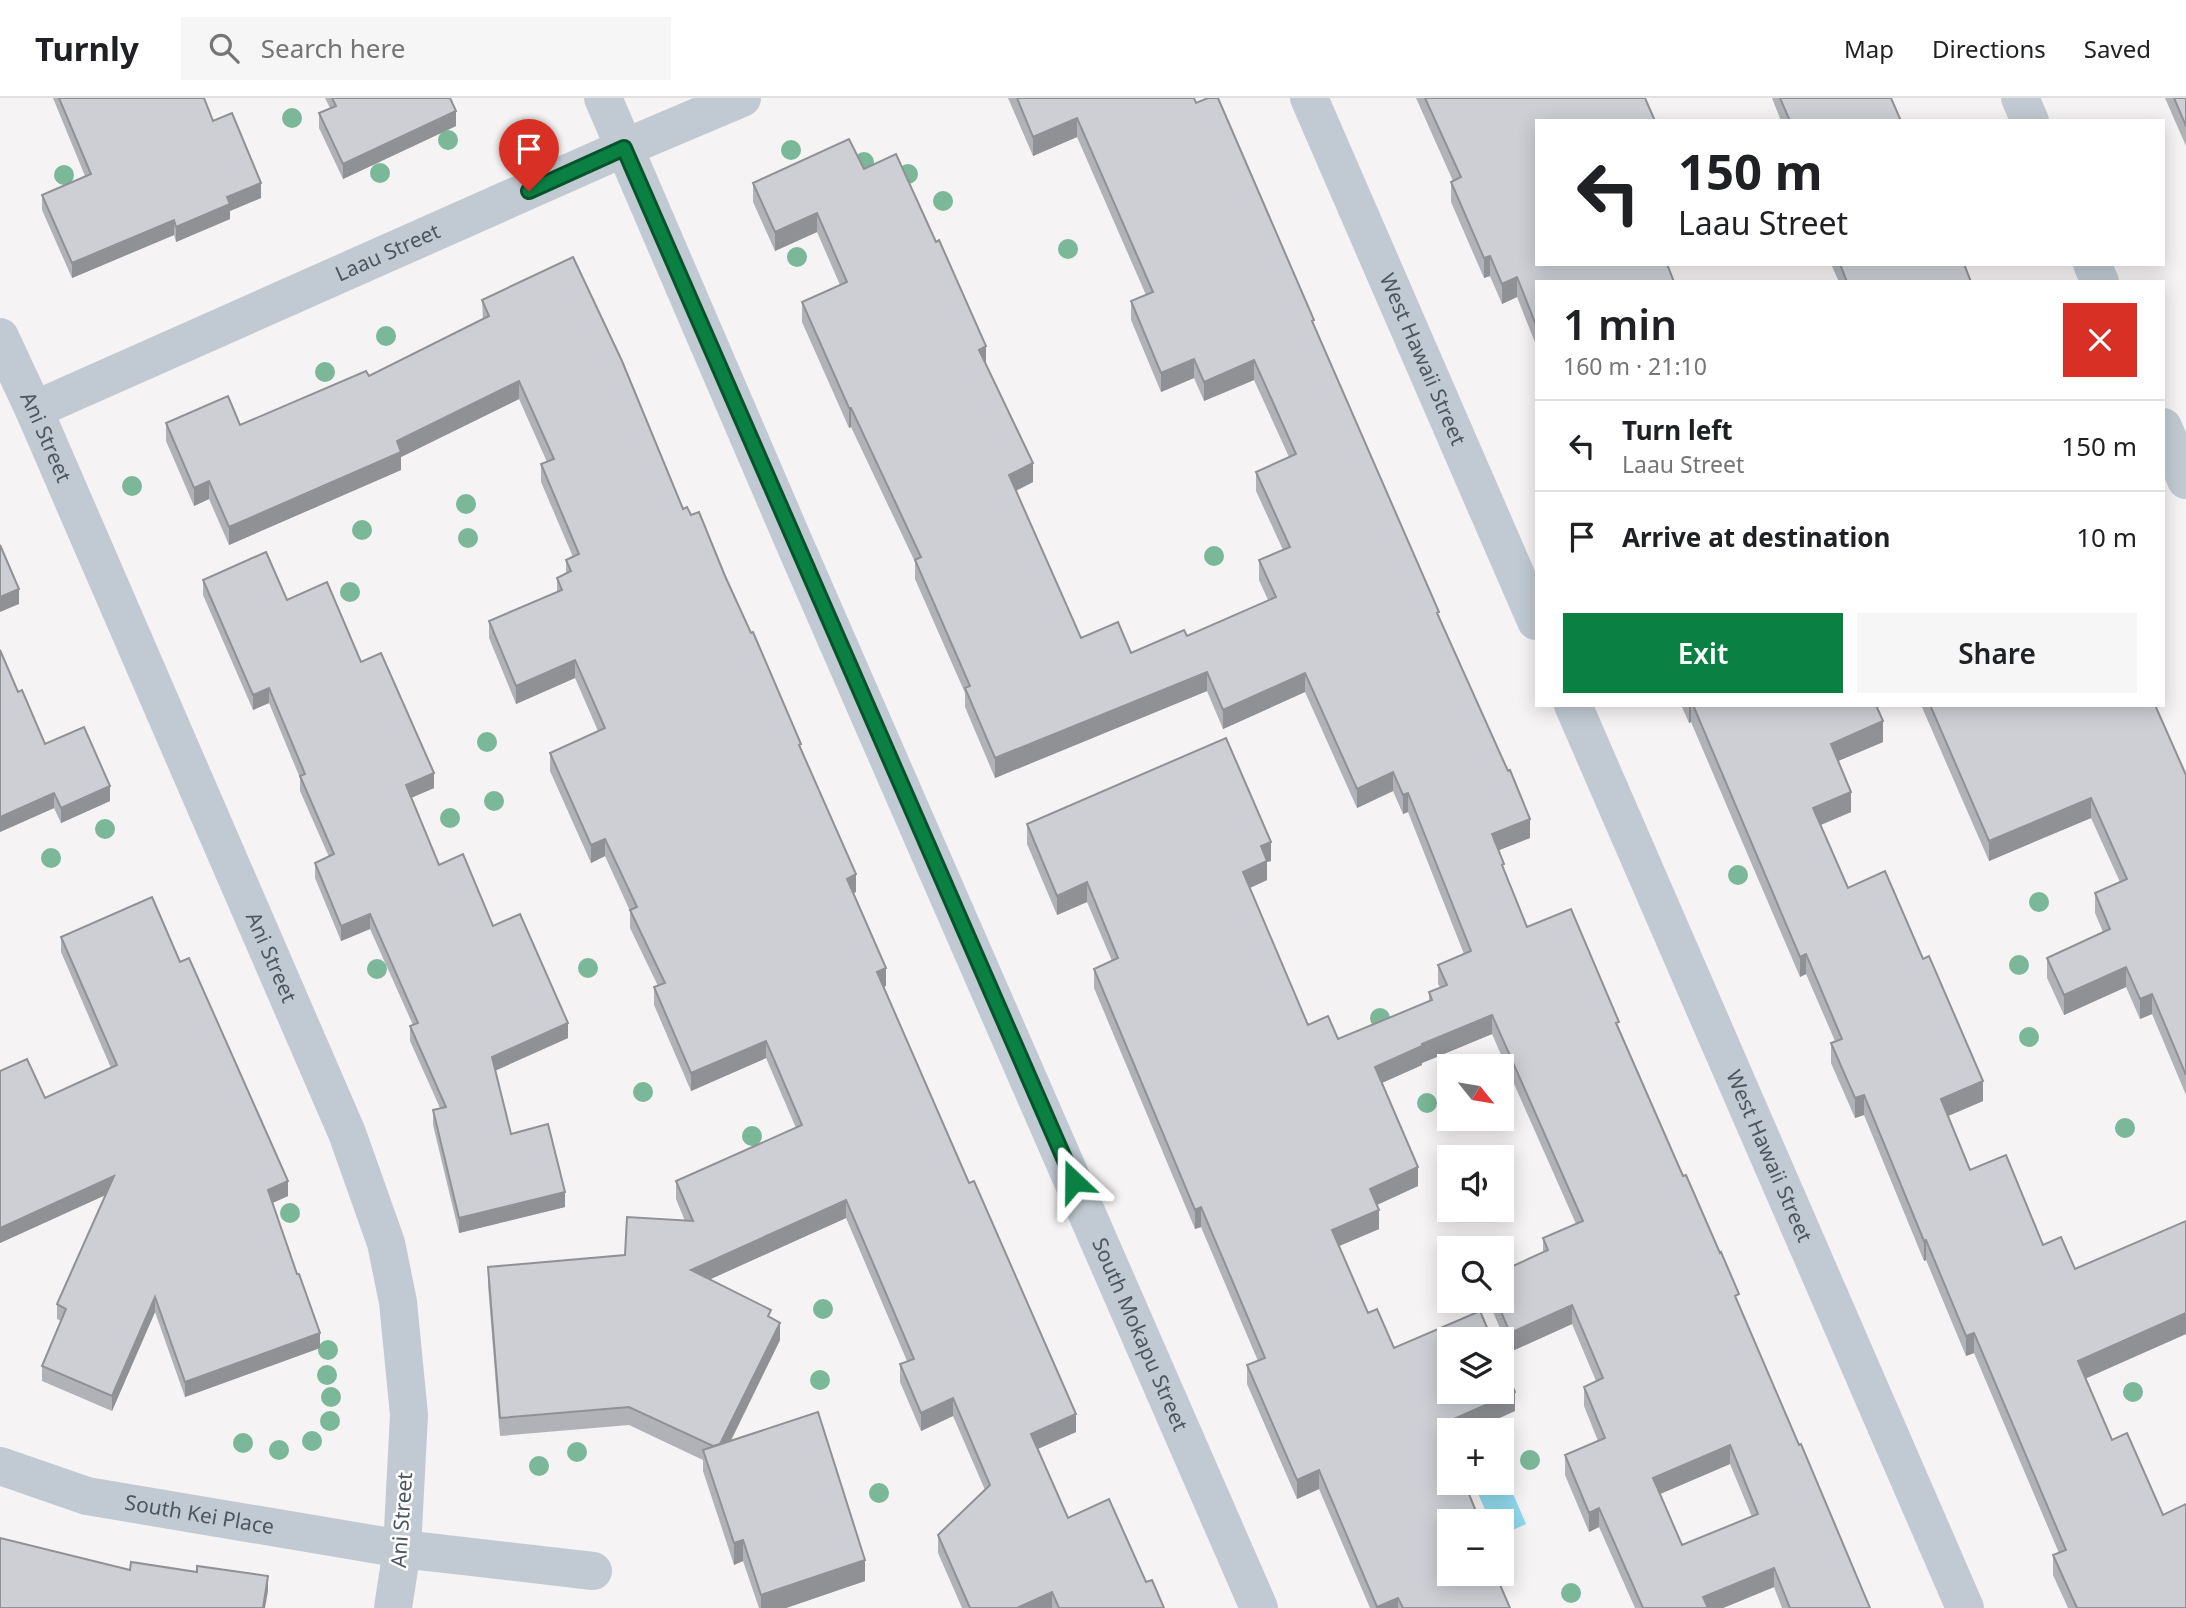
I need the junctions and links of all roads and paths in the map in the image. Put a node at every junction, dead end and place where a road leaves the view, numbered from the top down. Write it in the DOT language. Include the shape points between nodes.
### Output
graph roads {
  1 [pos="603,98"];
  2 [pos="742,98"];
  3 [pos="1309,98"];
  4 [pos="2020,98"];
  5 [pos="2029,119"];
  6 [pos="624,148"];
  7 [pos="0,337"];
  8 [pos="34,410"];
  9 [pos="2165,432"];
  10 [pos="2186,480"];
  11 [pos="1535,619"];
  12 [pos="1574,707"];
  13 [pos="0,1466"];
  14 [pos="402,1549"];
  15 [pos="593,1571"];
  16 [pos="393,1608"];
  17 [pos="1259,1608"];
  18 [pos="1965,1608"];
  1 -- 6 [label="street, South Mokapu Street"];
  2 -- 6 [label="street, Laau Street"];
  3 -- 11 [label="street, West Hawaii Street"];
  4 -- 5 [label="street"];
  6 -- 8 [label="street, Laau Street"];
  6 -- 17 [label="street, South Mokapu Street"];
  7 -- 8 [label="street, Ani Street"];
  8 -- 14 [label="street, Ani Street" via="347,1133 386,1243 398,1302 409,1415"];
  9 -- 10 [label="street"];
  12 -- 18 [label="street, West Hawaii Street"];
  13 -- 14 [label="street, South Kei Place" via="87,1496"];
  14 -- 15 [label="street, South Kei Place"];
  14 -- 16 [label="street, Ani Street"];
}
